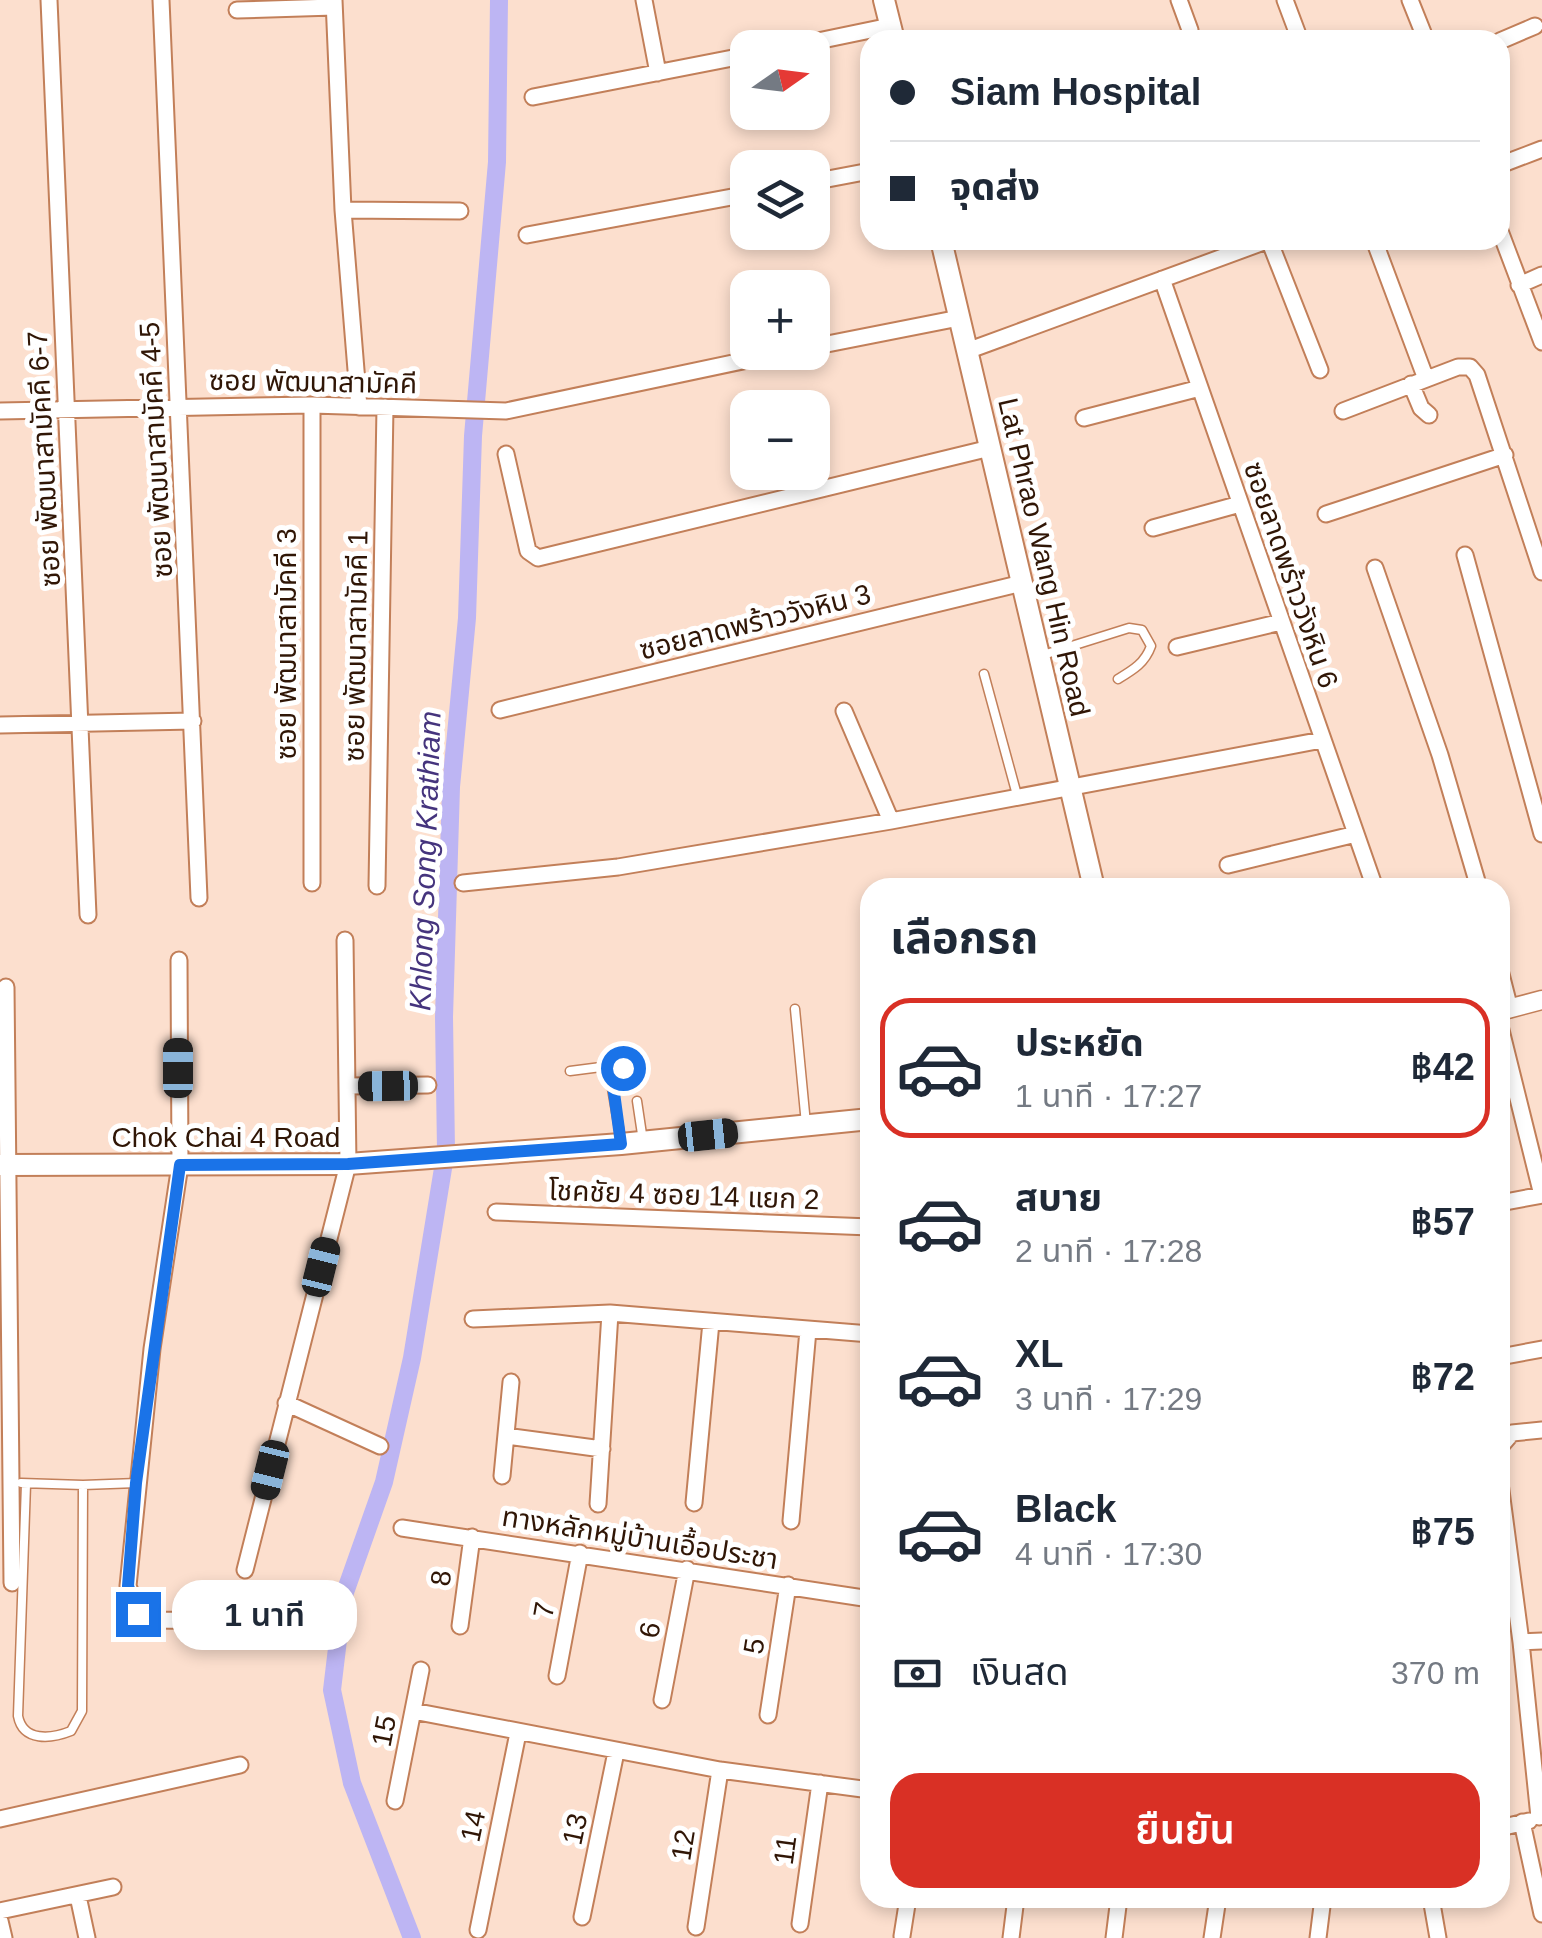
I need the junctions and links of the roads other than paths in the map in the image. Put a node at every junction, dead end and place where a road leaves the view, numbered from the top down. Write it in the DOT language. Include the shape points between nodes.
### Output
graph roads {
  1 [pos="48,0"];
  2 [pos="161,0"];
  3 [pos="644,0"];
  4 [pos="884,0"];
  5 [pos="1180,0"];
  6 [pos="1285,0"];
  7 [pos="1410,0"];
  8 [pos="334,3"];
  9 [pos="238,10"];
  10 [pos="1535,26"];
  11 [pos="891,30"];
  12 [pos="1190,30"];
  13 [pos="1296,30"];
  14 [pos="1422,30"];
  15 [pos="860,37"];
  16 [pos="1510,37"];
  17 [pos="830,42"];
  18 [pos="730,59"];
  19 [pos="658,73"];
  20 [pos="534,97"];
  21 [pos="1542,148"];
  22 [pos="1510,162"];
  23 [pos="860,173"];
  24 [pos="830,179"];
  25 [pos="730,197"];
  26 [pos="342,210"];
  27 [pos="460,211"];
  28 [pos="527,235"];
  29 [pos="943,250"];
  30 [pos="1242,250"];
  31 [pos="1273,250"];
  32 [pos="1377,250"];
  33 [pos="1507,250"];
  34 [pos="1542,275"];
  35 [pos="1162,279"];
  36 [pos="1520,285"];
  37 [pos="959,318"];
  38 [pos="1542,342"];
  39 [pos="830,343"];
  40 [pos="967,350"];
  41 [pos="730,364"];
  42 [pos="1320,370"];
  43 [pos="1419,382"];
  44 [pos="1200,388"];
  45 [pos="312,405"];
  46 [pos="179,406"];
  47 [pos="359,407"];
  48 [pos="384,407"];
  49 [pos="67,408"];
  50 [pos="0,410"];
  51 [pos="1342,411"];
  52 [pos="1429,415"];
  53 [pos="1084,418"];
  54 [pos="990,448"];
  55 [pos="506,454"];
  56 [pos="1505,455"];
  57 [pos="1240,504"];
  58 [pos="1326,514"];
  59 [pos="1153,528"];
  60 [pos="1464,555"];
  61 [pos="1376,568"];
  62 [pos="1542,572"];
  63 [pos="1022,583"];
  64 [pos="1281,622"];
  65 [pos="1177,647"];
  66 [pos="1039,656"];
  67 [pos="984,674"];
  68 [pos="1118,678"];
  69 [pos="500,710"];
  70 [pos="844,711"];
  71 [pos="193,720"];
  72 [pos="82,724"];
  73 [pos="0,726"];
  74 [pos="1322,740"];
  75 [pos="1070,786"];
  76 [pos="1018,796"];
  77 [pos="891,821"];
  78 [pos="1356,834"];
  79 [pos="1542,834"];
  80 [pos="1228,866"];
  81 [pos="1091,878"];
  82 [pos="1371,878"];
  83 [pos="1476,878"];
  84 [pos="312,882"];
  85 [pos="464,884"];
  86 [pos="377,886"];
  87 [pos="200,898"];
  88 [pos="88,915"];
  89 [pos="345,940"];
  90 [pos="179,960"];
  91 [pos="6,988"];
  92 [pos="1542,1000"];
  93 [pos="795,1009"];
  94 [pos="1510,1009"];
  95 [pos="1510,1066"];
  96 [pos="570,1071"];
  97 [pos="428,1085"];
  98 [pos="349,1086"];
  99 [pos="637,1101"];
  100 [pos="860,1120"];
  101 [pos="806,1125"];
  102 [pos="643,1142"];
  103 [pos="621,1144"];
  104 [pos="348,1164"];
  105 [pos="4,1165"];
  106 [pos="180,1165"];
  107 [pos="1542,1195"];
  108 [pos="1510,1201"];
  109 [pos="496,1212"];
  110 [pos="860,1228"];
  111 [pos="610,1314"];
  112 [pos="473,1319"];
  113 [pos="711,1322"];
  114 [pos="808,1330"];
  115 [pos="860,1333"];
  116 [pos="1542,1348"];
  117 [pos="1510,1355"];
  118 [pos="511,1382"];
  119 [pos="286,1403"];
  120 [pos="1542,1430"];
  121 [pos="1510,1435"];
  122 [pos="506,1436"];
  123 [pos="380,1446"];
  124 [pos="602,1449"];
  125 [pos="502,1476"];
  126 [pos="18,1483"];
  127 [pos="136,1483"];
  128 [pos="83,1485"];
  129 [pos="694,1503"];
  130 [pos="598,1504"];
  131 [pos="791,1521"];
  132 [pos="402,1528"];
  133 [pos="472,1537"];
  134 [pos="580,1553"];
  135 [pos="1510,1555"];
  136 [pos="688,1569"];
  137 [pos="245,1570"];
  138 [pos="12,1582"];
  139 [pos="788,1586"];
  140 [pos="860,1597"];
  141 [pos="236,1622"];
  142 [pos="460,1626"];
  143 [pos="1542,1641"];
  144 [pos="1522,1642"];
  145 [pos="421,1670"];
  146 [pos="558,1676"];
  147 [pos="662,1700"];
  148 [pos="413,1711"];
  149 [pos="768,1715"];
  150 [pos="518,1732"];
  151 [pos="616,1752"];
  152 [pos="240,1765"];
  153 [pos="720,1770"];
  154 [pos="820,1782"];
  155 [pos="860,1788"];
  156 [pos="395,1801"];
  157 [pos="1541,1817"];
  158 [pos="0,1819"];
  159 [pos="1522,1822"];
  160 [pos="1510,1825"];
  161 [pos="114,1887"];
  162 [pos="78,1896"];
  163 [pos="906,1908"];
  164 [pos="1014,1908"];
  165 [pos="1118,1908"];
  166 [pos="1216,1908"];
  167 [pos="1321,1908"];
  168 [pos="1432,1908"];
  169 [pos="0,1911"];
  170 [pos="1542,1914"];
  171 [pos="582,1917"];
  172 [pos="0,1921"];
  173 [pos="800,1924"];
  174 [pos="696,1926"];
  175 [pos="478,1930"];
  176 [pos="902,1936"];
  177 [pos="4,1938"];
  178 [pos="87,1938"];
  179 [pos="1010,1938"];
  180 [pos="1114,1938"];
  181 [pos="1212,1938"];
  182 [pos="1318,1938"];
  183 [pos="1438,1938"];
  1 -- 49 [label="street, ซอย พัฒนาสามัคคี 6-7"];
  2 -- 46 [label="street, ซอย พัฒนาสามัคคี 4-5"];
  3 -- 19 [label="street"];
  4 -- 11 [label="main road"];
  5 -- 12 [label="street"];
  6 -- 13 [label="street"];
  7 -- 14 [label="street"];
  8 -- 9 [label="street"];
  8 -- 26 [label="street"];
  10 -- 16 [label="street"];
  15 -- 17 [label="street"];
  18 -- 19 [label="street"];
  19 -- 20 [label="street"];
  21 -- 22 [label="street"];
  23 -- 24 [label="street"];
  25 -- 28 [label="street"];
  26 -- 27 [label="street"];
  26 -- 47 [label="street"];
  29 -- 37 [label="main road, Lat Phrao Wang Hin Road"];
  30 -- 35 [label="street"];
  31 -- 42 [label="street"];
  32 -- 43 [label="street"];
  33 -- 36 [label="street"];
  34 -- 36 [label="street"];
  35 -- 40 [label="street"];
  35 -- 44 [label="street, ซอยลาดพร้าววังหิน 6"];
  36 -- 38 [label="street"];
  37 -- 39 [label="street"];
  37 -- 40 [label="main road, Lat Phrao Wang Hin Road"];
  40 -- 54 [label="main road, Lat Phrao Wang Hin Road"];
  41 -- 48 [label="street, ซอย พัฒนาสามัคคี" via="506,411"];
  43 -- 51 [label="street"];
  43 -- 52 [label="street" via="1421,408"];
  43 -- 56 [label="street" via="1470,366"];
  44 -- 53 [label="street"];
  44 -- 57 [label="street, ซอยลาดพร้าววังหิน 6"];
  45 -- 46 [label="street, ซอย พัฒนาสามัคคี"];
  45 -- 47 [label="street, ซอย พัฒนาสามัคคี"];
  45 -- 84 [label="street, ซอย พัฒนาสามัคคี 3"];
  46 -- 49 [label="street, ซอย พัฒนาสามัคคี"];
  46 -- 71 [label="street, ซอย พัฒนาสามัคคี 4-5"];
  47 -- 48 [label="street, ซอย พัฒนาสามัคคี"];
  48 -- 86 [label="street, ซอย พัฒนาสามัคคี 1"];
  49 -- 50 [label="street, ซอย พัฒนาสามัคคี"];
  49 -- 72 [label="street, ซอย พัฒนาสามัคคี 6-7"];
  54 -- 55 [label="street" via="538,558 528,552"];
  54 -- 63 [label="main road, Lat Phrao Wang Hin Road"];
  56 -- 58 [label="street"];
  56 -- 62 [label="street"];
  57 -- 59 [label="street"];
  57 -- 64 [label="street, ซอยลาดพร้าววังหิน 6"];
  60 -- 79 [label="street"];
  61 -- 83 [label="street"];
  63 -- 66 [label="main road, Lat Phrao Wang Hin Road"];
  63 -- 69 [label="street, ซอยลาดพร้าววังหิน 3"];
  64 -- 65 [label="street"];
  64 -- 74 [label="street, ซอยลาดพร้าววังหิน 6"];
  66 -- 68 [label="lane" via="1129,628 1142,630 1151,646 1148,657"];
  66 -- 75 [label="main road, Lat Phrao Wang Hin Road"];
  67 -- 76 [label="lane"];
  70 -- 77 [label="street"];
  71 -- 72 [label="street"];
  71 -- 87 [label="street, ซอย พัฒนาสามัคคี 4-5"];
  72 -- 73 [label="street"];
  72 -- 88 [label="street, ซอย พัฒนาสามัคคี 6-7"];
  74 -- 75 [label="street"];
  74 -- 78 [label="street, ซอยลาดพร้าววังหิน 6"];
  75 -- 76 [label="street"];
  75 -- 81 [label="main road, Lat Phrao Wang Hin Road"];
  76 -- 77 [label="street"];
  77 -- 85 [label="street" via="618,867"];
  78 -- 80 [label="street"];
  78 -- 82 [label="street, ซอยลาดพร้าววังหิน 6"];
  89 -- 98 [label="street"];
  90 -- 106 [label="street"];
  91 -- 105 [label="street"];
  92 -- 94 [label="street"];
  93 -- 101 [label="lane"];
  95 -- 107 [label="street"];
  96 -- 103 [label="lane" via="601,1067 615,1074"];
  97 -- 98 [label="street"];
  98 -- 104 [label="street"];
  99 -- 102 [label="lane"];
  100 -- 101 [label="main road, Chok Chai 4 Road"];
  101 -- 102 [label="main road, Chok Chai 4 Road"];
  102 -- 103 [label="main road, Chok Chai 4 Road"];
  103 -- 104 [label="main road, Chok Chai 4 Road"];
  104 -- 106 [label="main road, Chok Chai 4 Road"];
  104 -- 119 [label="street"];
  105 -- 106 [label="main road, Chok Chai 4 Road"];
  105 -- 126 [label="street"];
  106 -- 127 [label="street"];
  107 -- 108 [label="street"];
  109 -- 110 [label="street, โชคชัย 4 ซอย 14 แยก 2"];
  111 -- 112 [label="street"];
  111 -- 113 [label="street"];
  111 -- 124 [label="street"];
  113 -- 114 [label="street"];
  113 -- 129 [label="street"];
  114 -- 115 [label="street"];
  114 -- 131 [label="street"];
  116 -- 117 [label="street"];
  118 -- 122 [label="street"];
  119 -- 123 [label="street"];
  119 -- 137 [label="street"];
  120 -- 121 [label="street"];
  122 -- 124 [label="street"];
  122 -- 125 [label="street"];
  124 -- 130 [label="street"];
  126 -- 128 [label="lane"];
  126 -- 128 [label="lane" via="18,1716 30,1735 43,1737 71,1730 82,1711"];
  126 -- 138 [label="street"];
  127 -- 128 [label="lane"];
  127 -- 141 [label="street" via="128,1586 138,1614 149,1620"];
  132 -- 133 [label="street, ทางหลักหมู่บ้านเอื้อประชา"];
  133 -- 134 [label="street, ทางหลักหมู่บ้านเอื้อประชา"];
  133 -- 142 [label="street, 8"];
  134 -- 136 [label="street, ทางหลักหมู่บ้านเอื้อประชา"];
  134 -- 146 [label="street, 7"];
  135 -- 144 [label="street"];
  136 -- 139 [label="street, ทางหลักหมู่บ้านเอื้อประชา"];
  136 -- 147 [label="street, 6"];
  139 -- 140 [label="street, ทางหลักหมู่บ้านเอื้อประชา"];
  139 -- 149 [label="street, 5"];
  143 -- 144 [label="street"];
  144 -- 157 [label="street"];
  145 -- 148 [label="street, 15"];
  148 -- 150 [label="street"];
  148 -- 156 [label="street, 15"];
  150 -- 151 [label="street"];
  150 -- 175 [label="street, 14"];
  151 -- 153 [label="street"];
  151 -- 171 [label="street, 13"];
  152 -- 158 [label="street"];
  153 -- 154 [label="street"];
  153 -- 174 [label="street, 12"];
  154 -- 155 [label="street"];
  154 -- 173 [label="street, 11"];
  157 -- 159 [label="street"];
  159 -- 160 [label="street"];
  159 -- 170 [label="street"];
  161 -- 162 [label="street"];
  162 -- 169 [label="street"];
  162 -- 178 [label="street"];
  163 -- 176 [label="street"];
  164 -- 179 [label="street"];
  165 -- 180 [label="street"];
  166 -- 181 [label="street"];
  167 -- 182 [label="street"];
  168 -- 183 [label="street"];
  172 -- 177 [label="street"];
}
